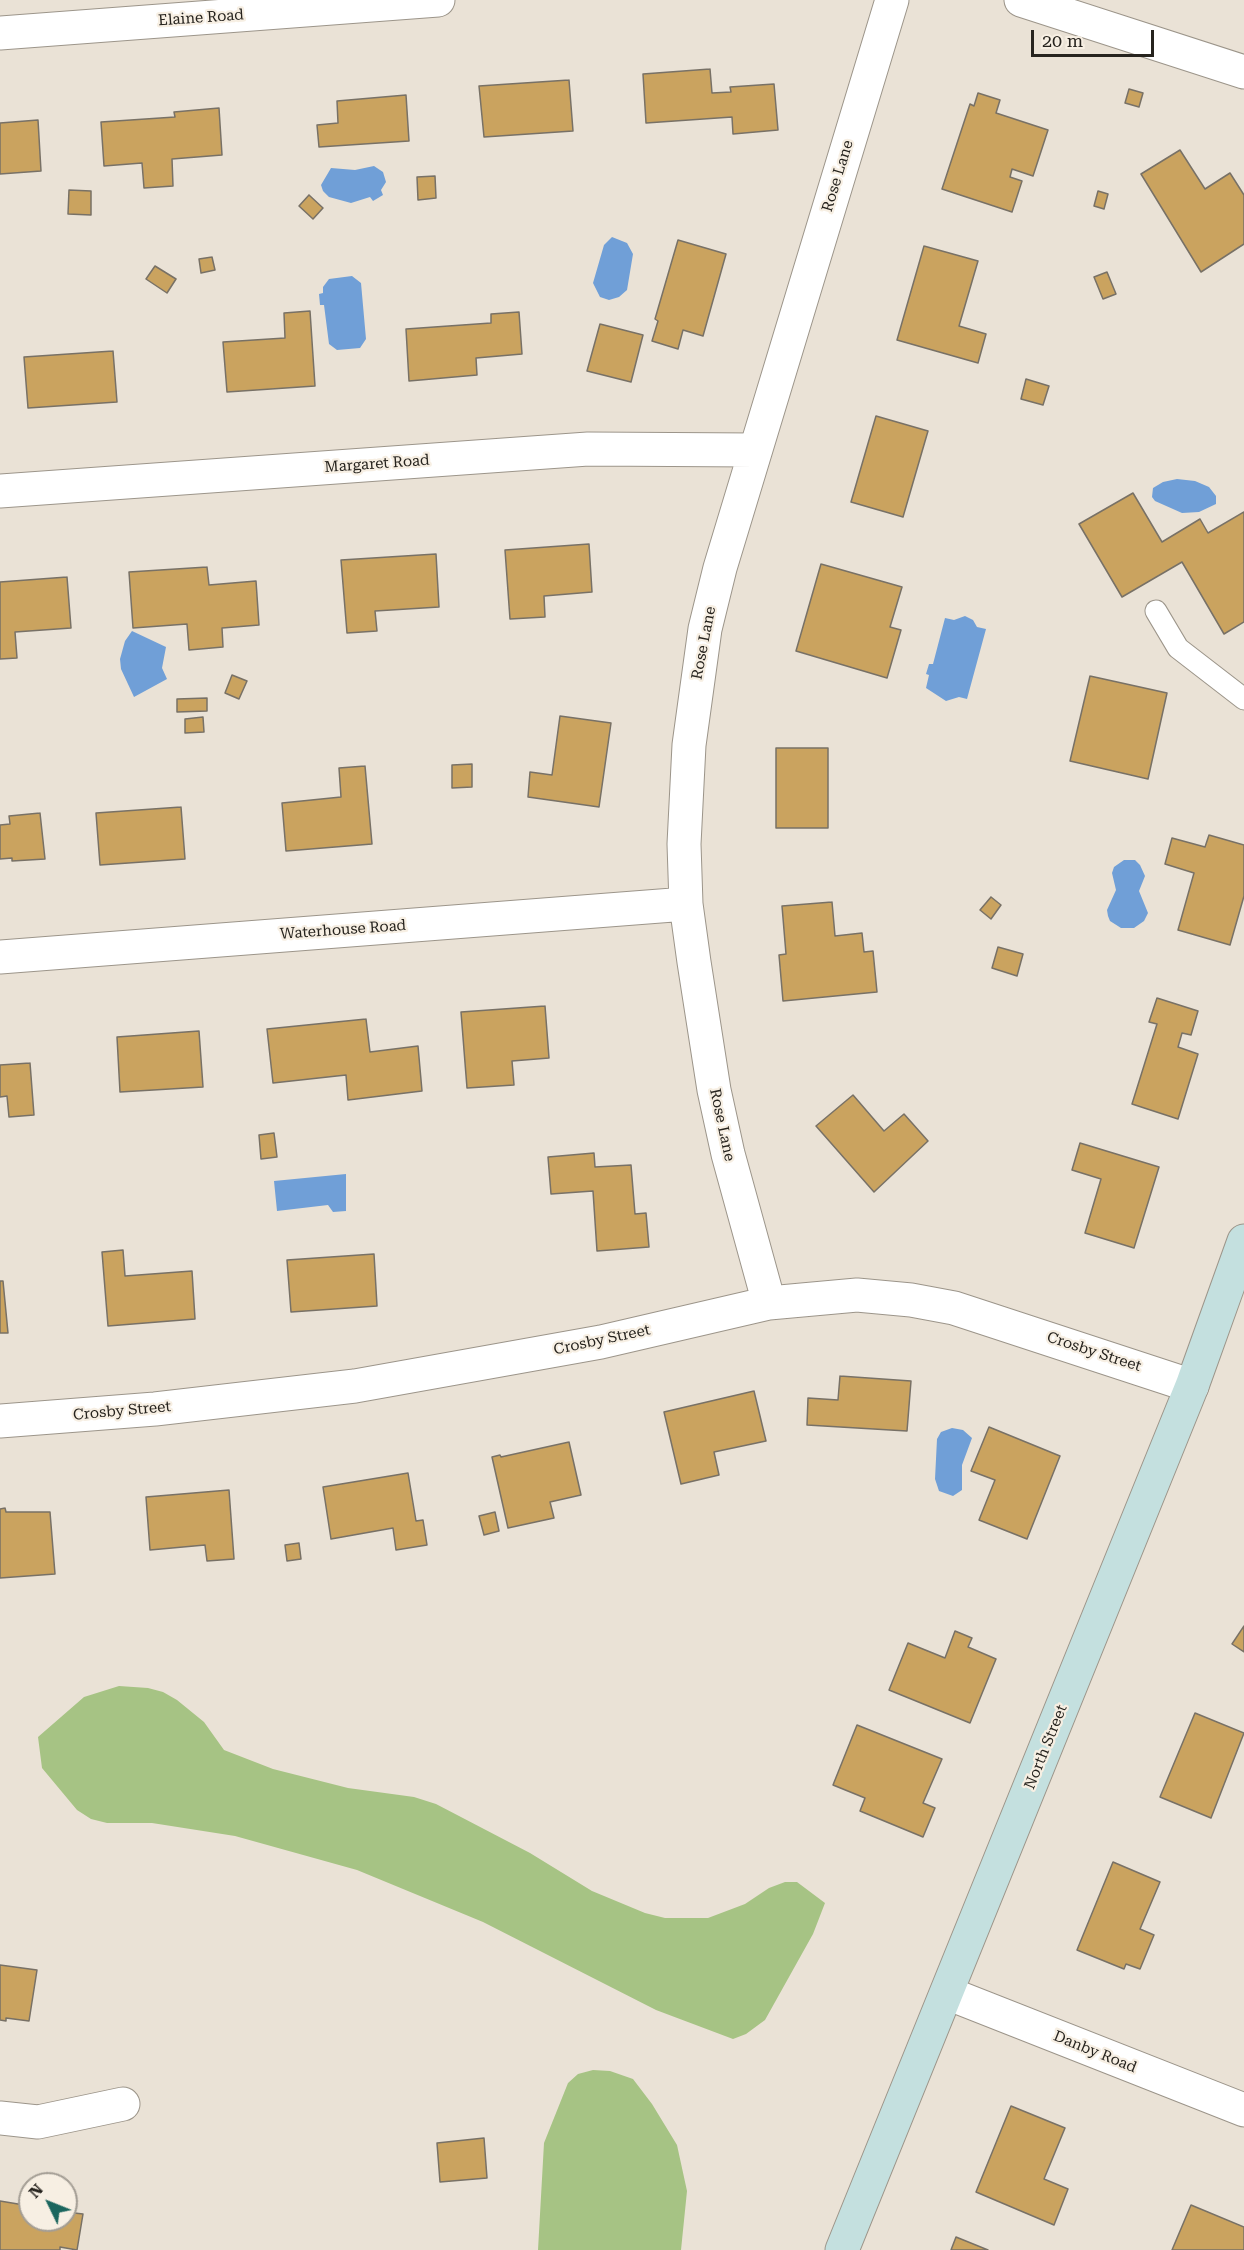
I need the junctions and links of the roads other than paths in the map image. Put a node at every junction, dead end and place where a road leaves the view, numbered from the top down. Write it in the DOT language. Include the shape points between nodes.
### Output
graph roads {
  1 [pos="438,0"];
  2 [pos="892,0"];
  3 [pos="1021,0"];
  4 [pos="0,33"];
  5 [pos="1244,72"];
  6 [pos="755,450"];
  7 [pos="0,491"];
  8 [pos="1156,611"];
  9 [pos="1244,699"];
  10 [pos="686,904"];
  11 [pos="0,957"];
  12 [pos="1244,1241"];
  13 [pos="769,1303"];
  14 [pos="1192,1386"];
  15 [pos="0,1421"];
  16 [pos="946,1993"];
  17 [pos="123,2104"];
  18 [pos="1244,2110"];
  19 [pos="0,2118"];
  20 [pos="842,2250"];
  1 -- 4 [label="street, Elaine Road"];
  2 -- 6 [label="street, Rose Lane"];
  3 -- 5 [label="street"];
  6 -- 7 [label="street, Margaret Road" via="588,449"];
  6 -- 10 [label="street, Rose Lane" via="705,629 689,744 684,844"];
  8 -- 9 [label="lane" via="1178,648"];
  10 -- 11 [label="street, Waterhouse Road"];
  10 -- 13 [label="street, Rose Lane" via="714,1090"];
  12 -- 14 [label="street, North Street"];
  13 -- 14 [label="street, Crosby Street" via="857,1296 933,1303"];
  13 -- 15 [label="street, Crosby Street" via="601,1342 355,1386 155,1409"];
  14 -- 16 [label="street, North Street"];
  16 -- 18 [label="street, Danby Road"];
  16 -- 20 [label="street, North Street"];
  17 -- 19 [label="street" via="38,2122"];
}
